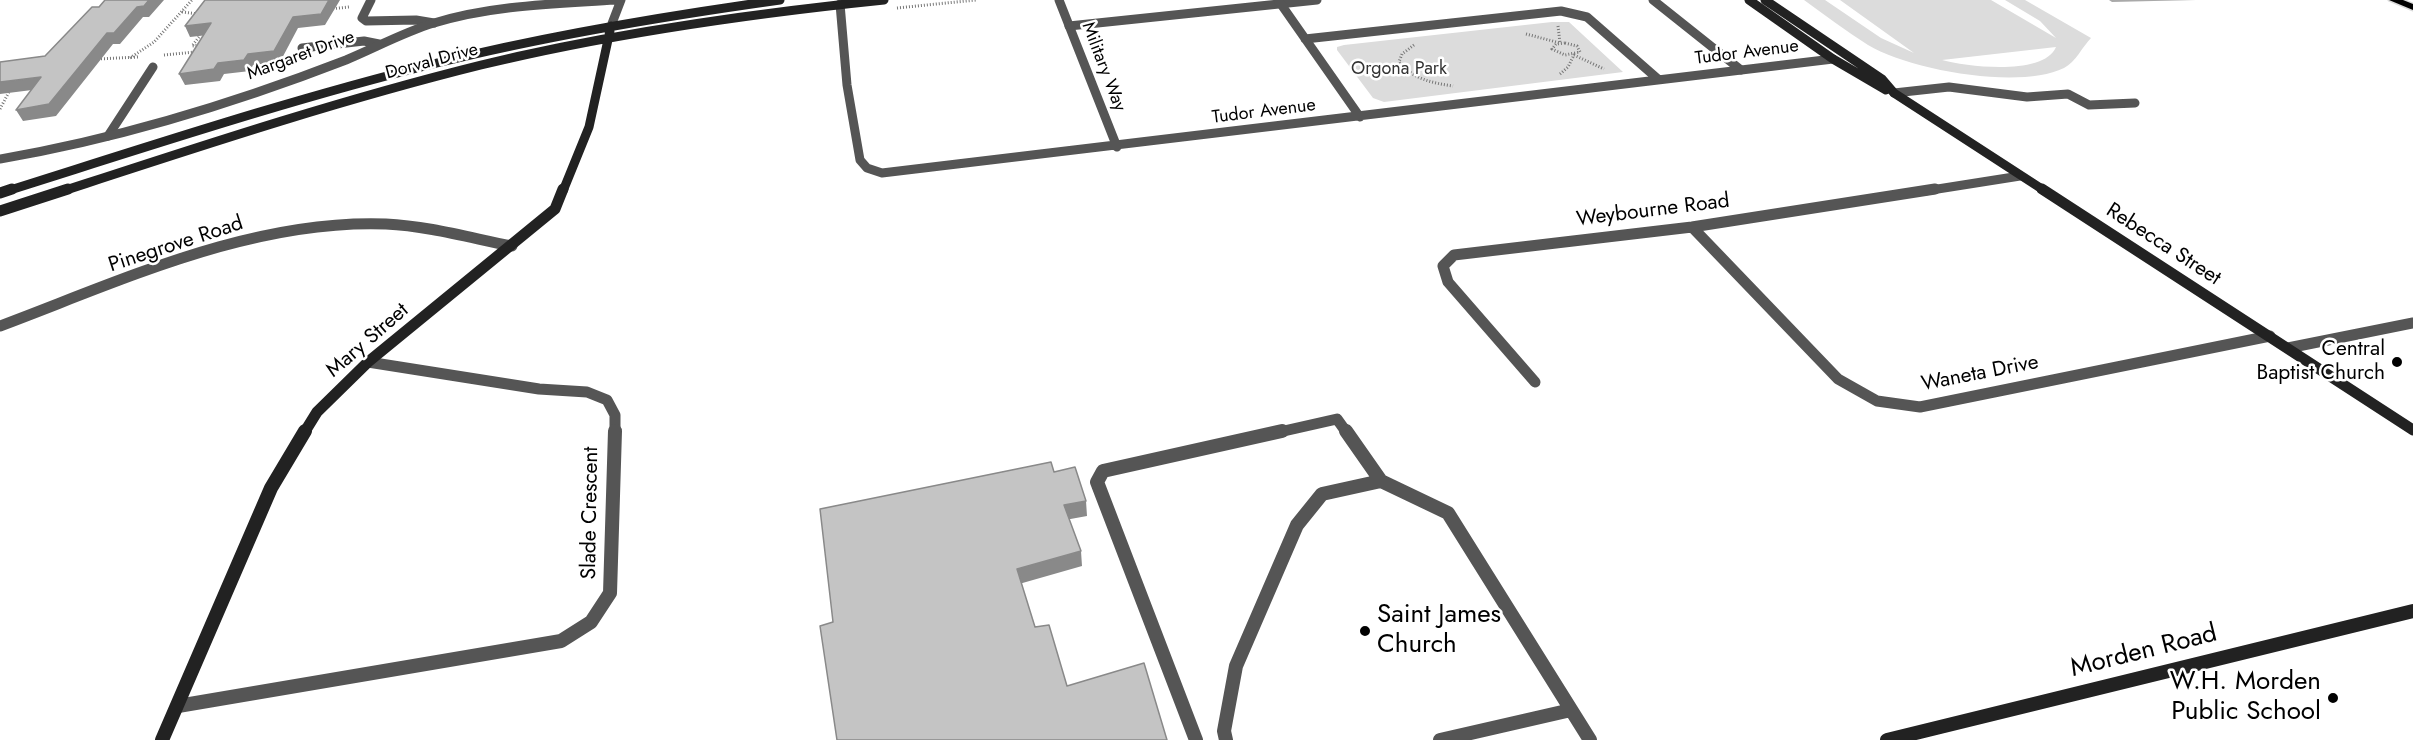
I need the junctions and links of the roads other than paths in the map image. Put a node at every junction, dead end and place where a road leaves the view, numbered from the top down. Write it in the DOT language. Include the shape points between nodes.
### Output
graph roads {
  1 [pos="615,0"];
  2 [pos="621,0"];
  3 [pos="780,0"];
  4 [pos="884,0"];
  5 [pos="1059,0"];
  6 [pos="1317,0"];
  7 [pos="1653,0"];
  8 [pos="1749,0"];
  9 [pos="1766,0"];
  10 [pos="2394,0"];
  11 [pos="1279,2"];
  12 [pos="369,3"];
  13 [pos="840,4"];
  14 [pos="2413,7"];
  15 [pos="434,23"];
  16 [pos="611,26"];
  17 [pos="1069,26"];
  18 [pos="607,39"];
  19 [pos="1305,39"];
  20 [pos="379,44"];
  21 [pos="302,48"];
  22 [pos="1833,59"];
  23 [pos="153,67"];
  24 [pos="1741,70"];
  25 [pos="1659,80"];
  26 [pos="1893,93"];
  27 [pos="2135,103"];
  28 [pos="1360,117"];
  29 [pos="108,136"];
  30 [pos="1116,147"];
  31 [pos="0,159"];
  32 [pos="2020,176"];
  33 [pos="0,193"];
  34 [pos="0,211"];
  35 [pos="1692,227"];
  36 [pos="512,246"];
  37 [pos="2413,323"];
  38 [pos="0,326"];
  39 [pos="2270,336"];
  40 [pos="2288,348"];
  41 [pos="369,362"];
  42 [pos="1534,382"];
  43 [pos="2413,429"];
  44 [pos="1381,481"];
  45 [pos="2413,611"];
  46 [pos="178,706"];
  47 [pos="1571,710"];
  48 [pos="162,740"];
  49 [pos="1196,740"];
  50 [pos="1226,740"];
  51 [pos="1440,740"];
  52 [pos="1590,740"];
  53 [pos="1887,740"];
  1 -- 15 [label="street, Margaret Drive" via="503,8"];
  2 -- 16 [label="street, Mary Street"];
  3 -- 16 [label="main road, Dorval Drive"];
  4 -- 13 [label="main road, Dorval Drive"];
  5 -- 17 [label="street, Military Way"];
  6 -- 11 [label="street"];
  7 -- 24 [label="street"];
  8 -- 22 [label="main road, Rebecca Street"];
  9 -- 26 [label="main road, Rebecca Street" via="1882,79"];
  10 -- 14 [label="main road"];
  11 -- 17 [label="street"];
  11 -- 19 [label="street"];
  12 -- 15 [label="street" via="362,18 366,21"];
  13 -- 18 [label="main road, Dorval Drive"];
  13 -- 30 [label="street, Tudor Avenue" via="847,85 860,160 867,168 893,174"];
  15 -- 20 [label="street, Margaret Drive"];
  16 -- 18 [label="main road, Mary Street"];
  16 -- 33 [label="main road, Dorval Drive" via="350,86"];
  17 -- 30 [label="street, Military Way"];
  18 -- 34 [label="main road, Dorval Drive" via="426,79"];
  18 -- 36 [label="main road, Mary Street" via="589,127 555,209"];
  19 -- 25 [label="street" via="1561,11 1587,17"];
  19 -- 28 [label="street"];
  20 -- 21 [label="street" via="364,40"];
  20 -- 29 [label="street, Margaret Drive" via="345,60 210,106"];
  22 -- 24 [label="street, Tudor Avenue"];
  22 -- 26 [label="main road, Rebecca Street"];
  23 -- 29 [label="street"];
  24 -- 25 [label="street, Tudor Avenue"];
  25 -- 28 [label="street, Tudor Avenue"];
  26 -- 27 [label="street" via="1948,87 2027,97 2068,94 2089,105"];
  26 -- 32 [label="main road, Rebecca Street"];
  28 -- 30 [label="street, Tudor Avenue"];
  29 -- 31 [label="street, Margaret Drive"];
  32 -- 35 [label="street, Weybourne Road"];
  32 -- 39 [label="main road, Rebecca Street"];
  35 -- 39 [label="street, Waneta Drive" via="1838,379 1876,401 1920,407"];
  35 -- 42 [label="street, Weybourne Road" via="1454,255 1443,266 1448,282"];
  36 -- 38 [label="street, Pinegrove Road" via="387,224 308,228 223,246"];
  36 -- 41 [label="main road, Mary Street"];
  37 -- 40 [label="street"];
  39 -- 40 [label="main road, Rebecca Street"];
  40 -- 43 [label="main road, Rebecca Street"];
  41 -- 46 [label="main road, Mary Street" via="317,412 271,488"];
  41 -- 46 [label="street, Slade Crescent" via="539,389 587,392 607,400 615,415 610,593 591,622 561,641"];
  44 -- 47 [label="street" via="1448,513"];
  44 -- 49 [label="street" via="1337,419 1103,471 1096,482"];
  44 -- 50 [label="street" via="1322,494 1297,525 1236,666 1224,731"];
  45 -- 53 [label="main road, Morden Road"];
  46 -- 48 [label="main road, Mary Street"];
  47 -- 51 [label="street"];
  47 -- 52 [label="street"];
}
